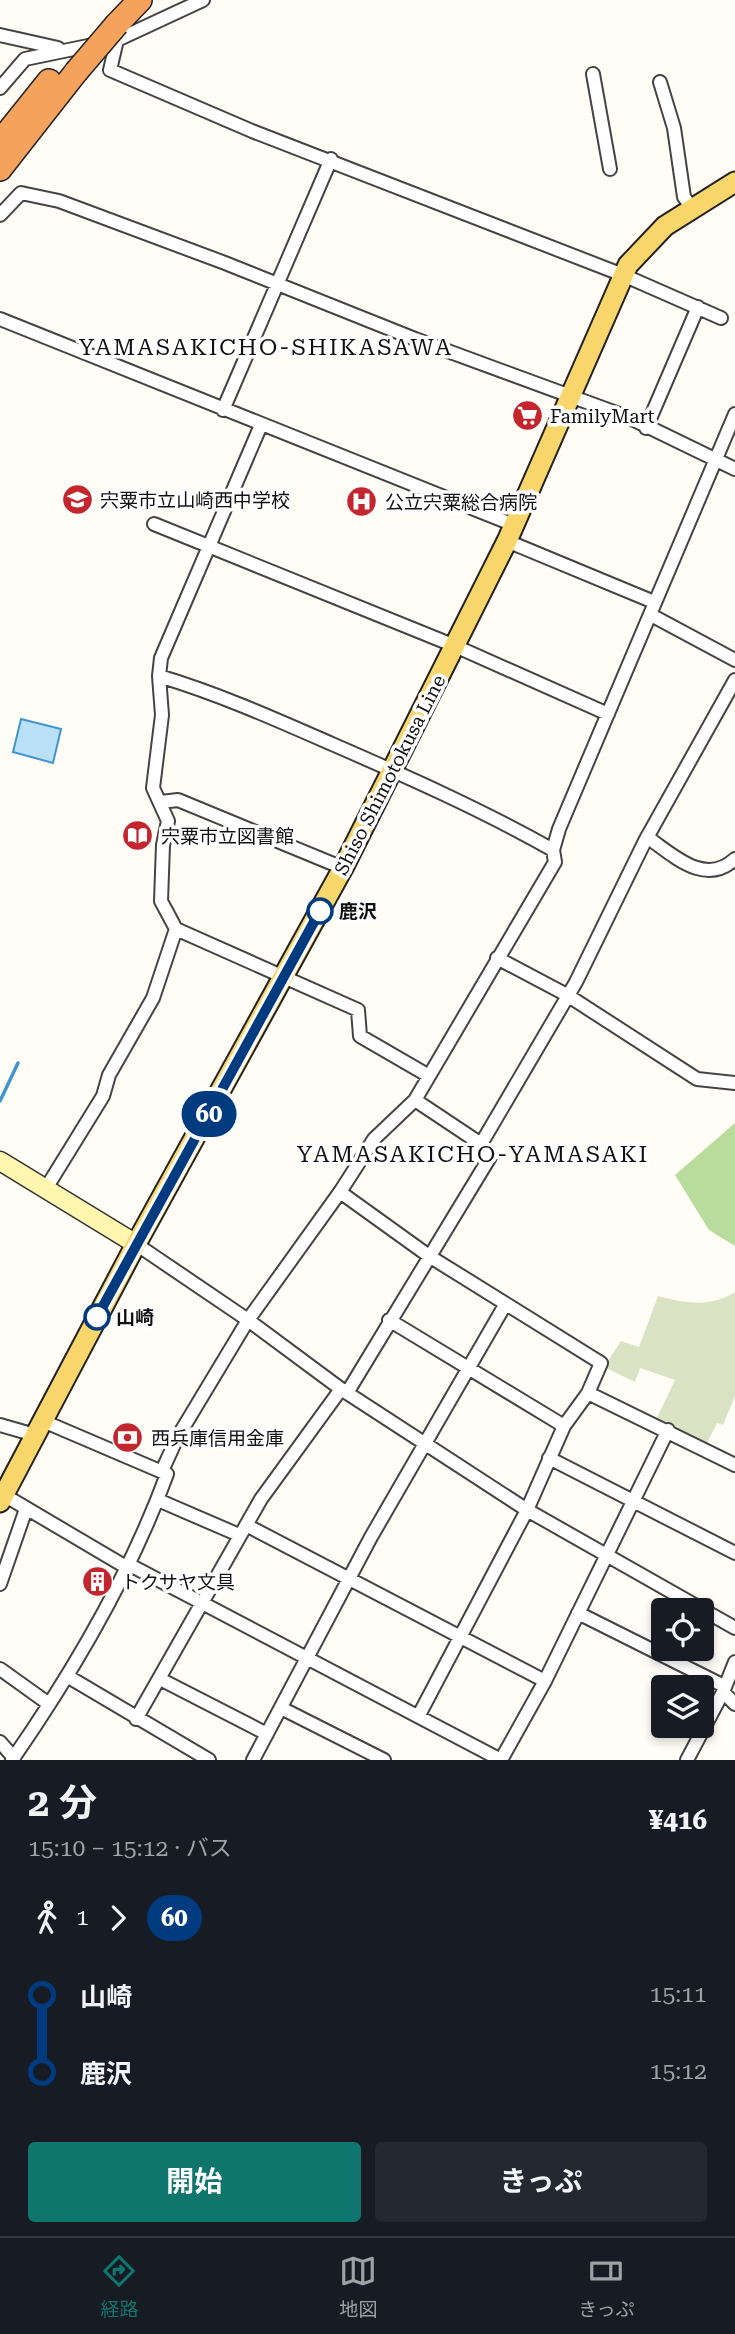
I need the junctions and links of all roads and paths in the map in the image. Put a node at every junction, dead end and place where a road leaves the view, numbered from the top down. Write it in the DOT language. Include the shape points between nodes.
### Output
graph roads {
  1 [pos="119,0"];
  2 [pos="140,0"];
  3 [pos="203,0"];
  4 [pos="111,29"];
  5 [pos="0,35"];
  6 [pos="66,63"];
  7 [pos="593,74"];
  8 [pos="660,82"];
  9 [pos="0,88"];
  10 [pos="0,142"];
  11 [pos="331,159"];
  12 [pos="0,169"];
  13 [pos="610,169"];
  14 [pos="735,181"];
  15 [pos="692,208"];
  16 [pos="0,215"];
  17 [pos="623,275"];
  18 [pos="278,286"];
  19 [pos="698,307"];
  20 [pos="721,318"];
  21 [pos="0,319"];
  22 [pos="569,398"];
  23 [pos="223,410"];
  24 [pos="735,414"];
  25 [pos="261,425"];
  26 [pos="646,428"];
  27 [pos="716,461"];
  28 [pos="735,469"];
  29 [pos="154,524"];
  30 [pos="510,533"];
  31 [pos="208,546"];
  32 [pos="654,602"];
  33 [pos="650,615"];
  34 [pos="454,646"];
  35 [pos="735,660"];
  36 [pos="159,676"];
  37 [pos="735,680"];
  38 [pos="608,714"];
  39 [pos="391,768"];
  40 [pos="161,802"];
  41 [pos="647,837"];
  42 [pos="553,850"];
  43 [pos="735,859"];
  44 [pos="343,868"];
  45 [pos="176,929"];
  46 [pos="497,958"];
  47 [pos="286,977"];
  48 [pos="567,995"];
  49 [pos="429,1076"];
  50 [pos="735,1083"];
  51 [pos="415,1100"];
  52 [pos="481,1144"];
  53 [pos="0,1161"];
  54 [pos="45,1190"];
  55 [pos="340,1192"];
  56 [pos="135,1244"];
  57 [pos="429,1256"];
  58 [pos="505,1305"];
  59 [pos="248,1320"];
  60 [pos="389,1320"];
  61 [pos="468,1367"];
  62 [pos="344,1391"];
  63 [pos="588,1393"];
  64 [pos="0,1425"];
  65 [pos="564,1426"];
  66 [pos="39,1428"];
  67 [pos="668,1430"];
  68 [pos="425,1442"];
  69 [pos="549,1458"];
  70 [pos="735,1465"];
  71 [pos="162,1471"];
  72 [pos="2,1498"];
  73 [pos="632,1499"];
  74 [pos="158,1500"];
  75 [pos="26,1509"];
  76 [pos="527,1510"];
  77 [pos="243,1530"];
  78 [pos="735,1553"];
  79 [pos="604,1556"];
  80 [pos="127,1565"];
  81 [pos="348,1580"];
  82 [pos="0,1584"];
  83 [pos="201,1602"];
  84 [pos="578,1612"];
  85 [pos="735,1628"];
  86 [pos="460,1637"];
  87 [pos="308,1658"];
  88 [pos="735,1662"];
  89 [pos="0,1669"];
  90 [pos="67,1676"];
  91 [pos="160,1679"];
  92 [pos="545,1681"];
  93 [pos="724,1689"];
  94 [pos="48,1704"];
  95 [pos="735,1704"];
  96 [pos="281,1707"];
  97 [pos="419,1715"];
  98 [pos="136,1719"];
  99 [pos="267,1734"];
  100 [pos="0,1742"];
  101 [pos="13,1759"];
  102 [pos="209,1760"];
  103 [pos="253,1760"];
  104 [pos="384,1760"];
  105 [pos="501,1760"];
  106 [pos="687,1760"];
  1 -- 4 [label="highway"];
  2 -- 4 [label="highway"];
  3 -- 4 [label="street"];
  4 -- 6 [label="highway, bridge"];
  4 -- 11 [label="street" via="110,71"];
  5 -- 6 [label="street"];
  6 -- 9 [label="street" via="25,59"];
  6 -- 10 [label="highway"];
  6 -- 12 [label="highway"];
  7 -- 13 [label="street"];
  8 -- 15 [label="street" via="674,128 684,197"];
  11 -- 17 [label="street"];
  11 -- 18 [label="street"];
  14 -- 15 [label="main road, Shiso Shimotokusa Line"];
  15 -- 17 [label="main road, Shiso Shimotokusa Line" via="652,236"];
  16 -- 18 [label="street" via="21,193 59,201"];
  17 -- 19 [label="street"];
  17 -- 22 [label="main road, Shiso Shimotokusa Line"];
  18 -- 22 [label="street"];
  18 -- 23 [label="street"];
  19 -- 20 [label="street"];
  19 -- 26 [label="street"];
  21 -- 23 [label="street"];
  22 -- 26 [label="street" via="630,418"];
  22 -- 30 [label="main road, Shiso Shimotokusa Line"];
  23 -- 25 [label="street"];
  24 -- 27 [label="street"];
  25 -- 30 [label="street"];
  25 -- 31 [label="street"];
  26 -- 27 [label="street"];
  27 -- 28 [label="street"];
  27 -- 32 [label="street"];
  29 -- 31 [label="street"];
  30 -- 32 [label="street"];
  30 -- 34 [label="main road, Shiso Shimotokusa Line"];
  31 -- 34 [label="street"];
  31 -- 36 [label="street" via="172,628"];
  32 -- 33 [label="street"];
  33 -- 35 [label="street"];
  33 -- 38 [label="street"];
  34 -- 38 [label="street"];
  34 -- 39 [label="main road, Shiso Shimotokusa Line"];
  36 -- 39 [label="street" via="211,692"];
  36 -- 40 [label="street" via="162,715 153,788"];
  37 -- 41 [label="street"];
  38 -- 42 [label="street"];
  39 -- 42 [label="street"];
  39 -- 44 [label="main road, Shiso Shimotokusa Line"];
  40 -- 44 [label="street" via="178,800"];
  40 -- 45 [label="street" via="168,821 161,901"];
  41 -- 43 [label="street" via="697,870 711,872"];
  41 -- 48 [label="street"];
  42 -- 46 [label="street" via="555,862"];
  44 -- 47 [label="main road, Shiso Shimotokusa Line"];
  45 -- 47 [label="street"];
  45 -- 54 [label="street" via="153,998 109,1075 103,1096"];
  46 -- 48 [label="street"];
  46 -- 49 [label="street"];
  47 -- 49 [label="street" via="358,1010 360,1036"];
  47 -- 56 [label="main road, Shiso Shimotokusa Line"];
  48 -- 50 [label="street" via="697,1079"];
  48 -- 52 [label="street"];
  49 -- 51 [label="street"];
  51 -- 52 [label="street"];
  51 -- 55 [label="street" via="374,1139"];
  52 -- 57 [label="street" via="490,1157"];
  53 -- 54 [label="street"];
  54 -- 56 [label="street"];
  55 -- 57 [label="street"];
  55 -- 59 [label="street"];
  56 -- 59 [label="street"];
  56 -- 66 [label="main road, Shiso Shimotokusa Line"];
  57 -- 58 [label="street"];
  57 -- 60 [label="street"];
  58 -- 61 [label="street"];
  58 -- 63 [label="street" via="601,1363"];
  59 -- 62 [label="street"];
  59 -- 71 [label="street" via="177,1437"];
  60 -- 61 [label="street"];
  60 -- 62 [label="street"];
  61 -- 65 [label="street"];
  61 -- 68 [label="street"];
  62 -- 68 [label="street"];
  62 -- 77 [label="street" via="279,1472"];
  63 -- 65 [label="street"];
  63 -- 67 [label="street"];
  64 -- 66 [label="street"];
  65 -- 69 [label="street"];
  66 -- 71 [label="street"];
  66 -- 72 [label="main road, Shiso Shimotokusa Line"];
  67 -- 70 [label="street"];
  67 -- 73 [label="street"];
  68 -- 76 [label="street"];
  68 -- 81 [label="street"];
  69 -- 73 [label="street"];
  69 -- 76 [label="street"];
  71 -- 74 [label="street" via="167,1474"];
  72 -- 75 [label="street"];
  73 -- 78 [label="street"];
  73 -- 79 [label="street"];
  74 -- 77 [label="street"];
  74 -- 80 [label="street"];
  75 -- 80 [label="street"];
  75 -- 82 [label="street"];
  76 -- 79 [label="street"];
  76 -- 86 [label="street"];
  77 -- 81 [label="street"];
  77 -- 83 [label="street"];
  79 -- 84 [label="street"];
  79 -- 85 [label="street"];
  80 -- 83 [label="street"];
  80 -- 90 [label="street"];
  81 -- 86 [label="street"];
  81 -- 87 [label="street"];
  83 -- 87 [label="street"];
  83 -- 91 [label="street"];
  84 -- 92 [label="street"];
  84 -- 93 [label="street"];
  86 -- 92 [label="street"];
  86 -- 97 [label="street"];
  87 -- 96 [label="street"];
  87 -- 97 [label="street"];
  88 -- 93 [label="street"];
  89 -- 94 [label="street"];
  90 -- 94 [label="street"];
  90 -- 98 [label="street"];
  91 -- 98 [label="street"];
  91 -- 99 [label="street"];
  92 -- 105 [label="street"];
  93 -- 95 [label="street"];
  93 -- 106 [label="street"];
  94 -- 101 [label="street"];
  96 -- 99 [label="street"];
  96 -- 104 [label="street"];
  97 -- 105 [label="street"];
  98 -- 102 [label="street"];
  99 -- 103 [label="street"];
  100 -- 101 [label="street"];
}
